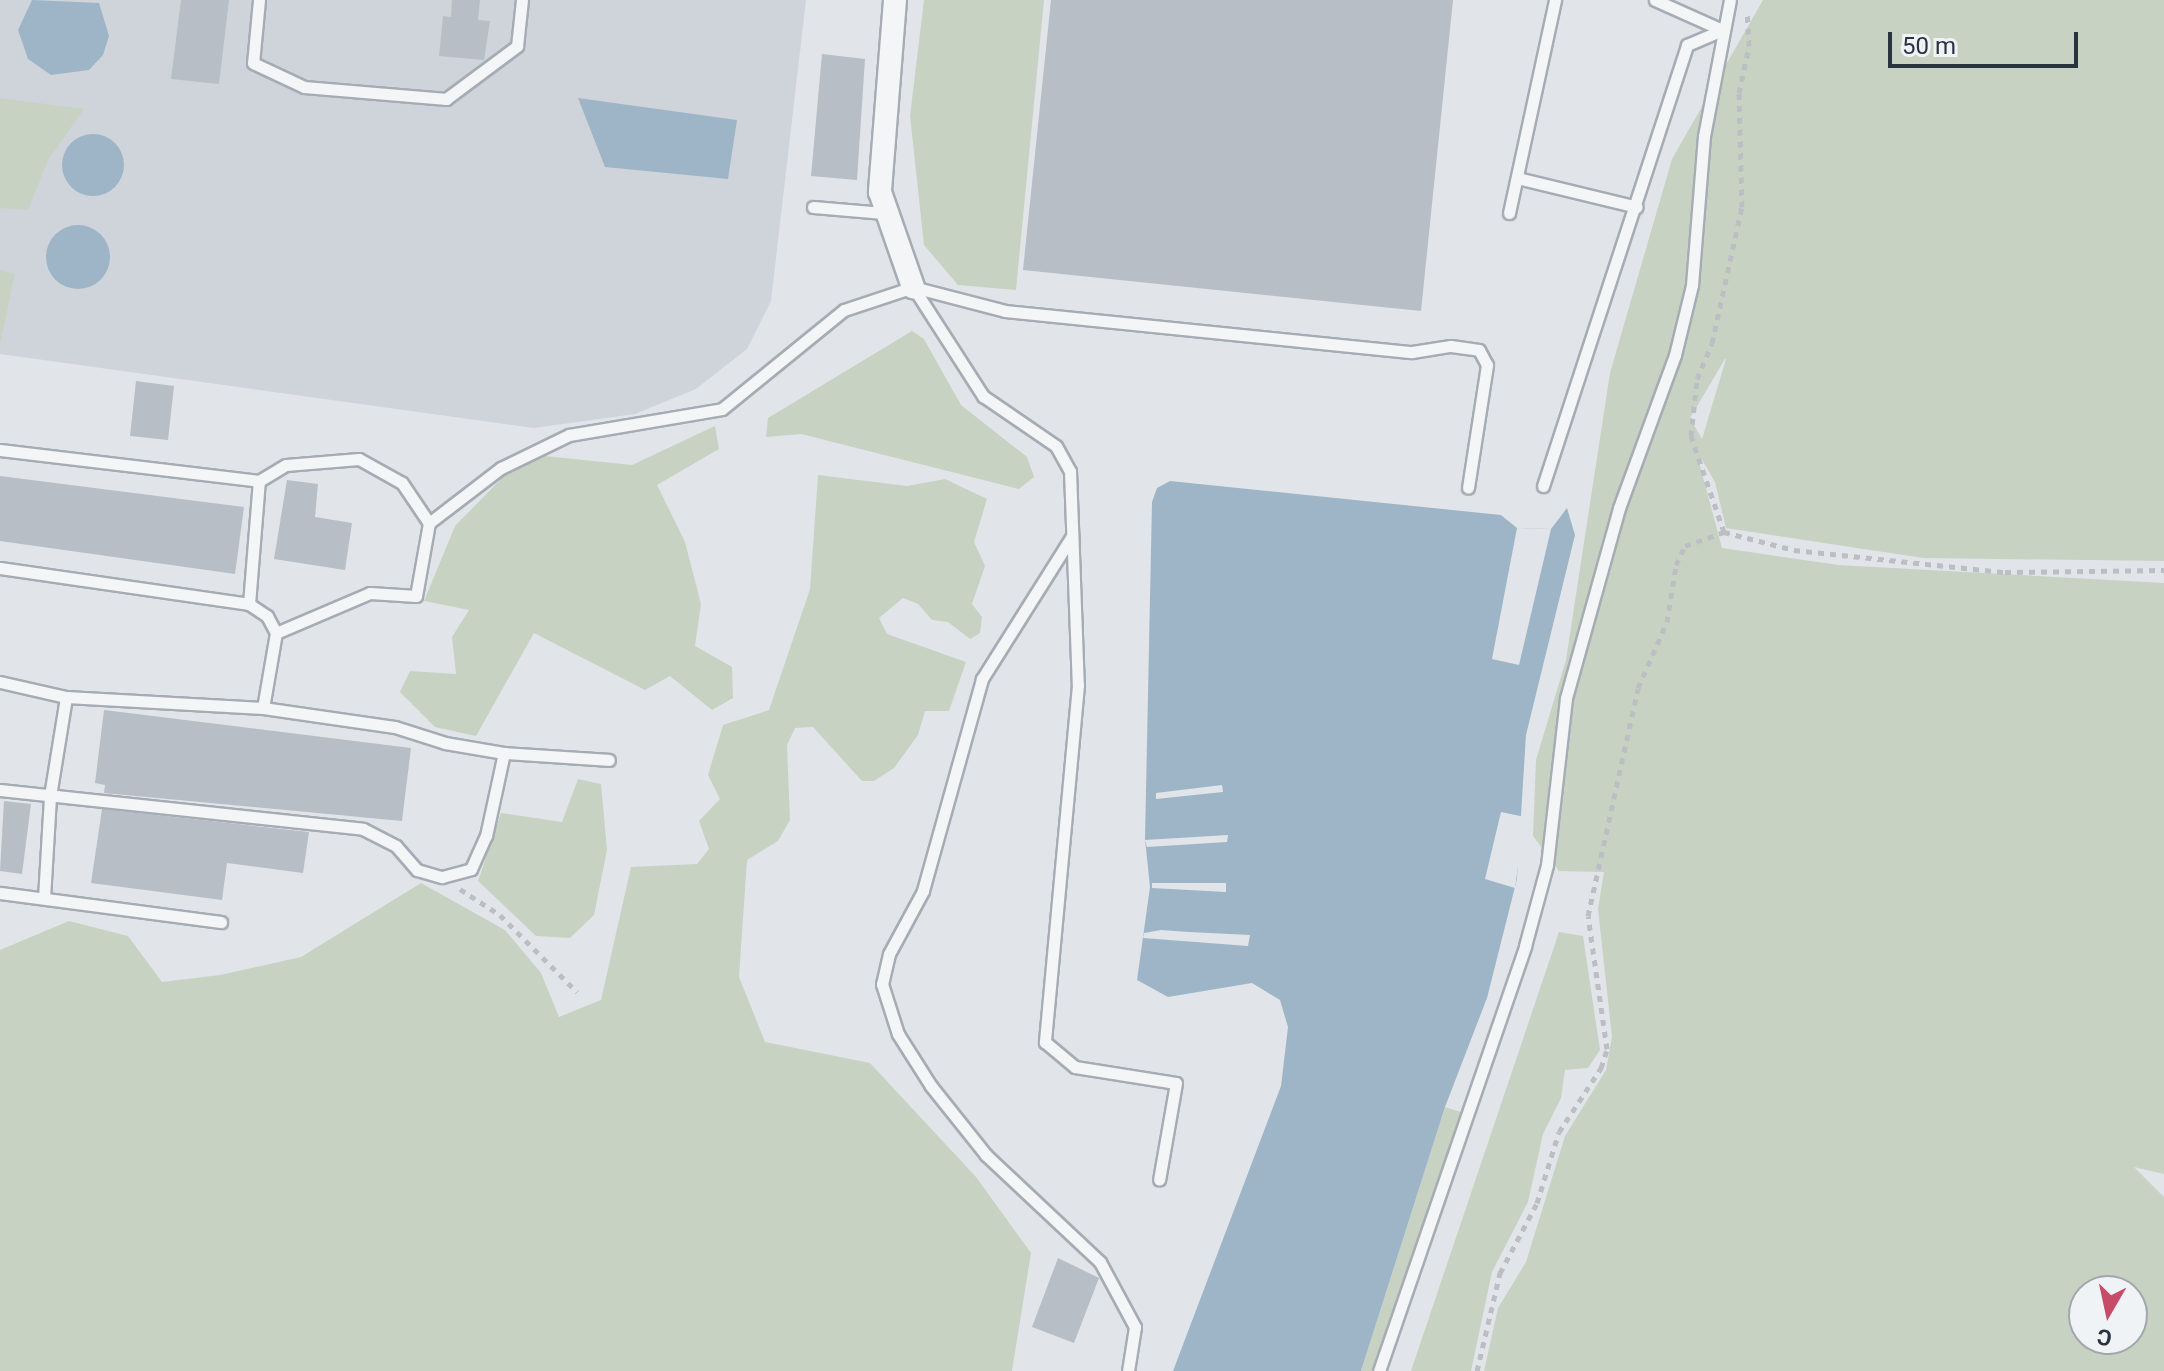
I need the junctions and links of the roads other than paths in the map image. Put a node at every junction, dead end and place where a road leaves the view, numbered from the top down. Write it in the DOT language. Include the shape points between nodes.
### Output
graph roads {
  1 [pos="259,0"];
  2 [pos="522,0"];
  3 [pos="895,0"];
  4 [pos="1555,0"];
  5 [pos="1655,0"];
  6 [pos="1730,0"];
  7 [pos="1722,30"];
  8 [pos="1517,178"];
  9 [pos="813,207"];
  10 [pos="1637,207"];
  11 [pos="884,213"];
  12 [pos="1509,213"];
  13 [pos="913,287"];
  14 [pos="0,450"];
  15 [pos="259,481"];
  16 [pos="1543,486"];
  17 [pos="1468,488"];
  18 [pos="429,523"];
  19 [pos="1073,536"];
  20 [pos="0,568"];
  21 [pos="249,604"];
  22 [pos="276,633"];
  23 [pos="0,682"];
  24 [pos="66,697"];
  25 [pos="263,708"];
  26 [pos="504,753"];
  27 [pos="609,760"];
  28 [pos="0,790"];
  29 [pos="50,796"];
  30 [pos="0,893"];
  31 [pos="44,898"];
  32 [pos="221,922"];
  33 [pos="1159,1180"];
  34 [pos="1128,1371"];
  35 [pos="1379,1371"];
  1 -- 2 [label="lane" via="253,63 304,87 446,99 517,46"];
  3 -- 11 [label="street" via="880,192"];
  4 -- 8 [label="lane"];
  5 -- 7 [label="lane"];
  6 -- 7 [label="lane"];
  7 -- 10 [label="lane" via="1687,45"];
  7 -- 35 [label="lane" via="1704,136 1692,285 1675,355 1619,508 1566,698 1547,865 1525,946"];
  8 -- 10 [label="lane"];
  8 -- 12 [label="lane"];
  9 -- 11 [label="lane"];
  10 -- 16 [label="lane"];
  11 -- 13 [label="street"];
  13 -- 17 [label="lane" via="1005,311 1412,352 1451,346 1479,350 1487,365"];
  13 -- 18 [label="lane" via="844,310 722,409 569,435 501,468"];
  13 -- 19 [label="lane" via="983,396 1056,446 1070,471"];
  14 -- 15 [label="lane"];
  15 -- 18 [label="lane" via="286,465 359,459 402,483"];
  15 -- 21 [label="lane"];
  18 -- 22 [label="lane" via="416,596 370,593"];
  19 -- 33 [label="lane" via="1078,685 1045,1042 1075,1067 1176,1083"];
  19 -- 34 [label="lane" via="982,679 923,891 889,954 882,984 898,1034 931,1086 986,1155 1100,1262 1135,1327"];
  20 -- 21 [label="lane"];
  21 -- 22 [label="lane" via="267,616"];
  22 -- 25 [label="lane"];
  23 -- 24 [label="lane"];
  24 -- 25 [label="lane"];
  24 -- 29 [label="lane"];
  25 -- 26 [label="lane" via="395,727"];
  26 -- 27 [label="lane"];
  26 -- 29 [label="lane" via="486,836 471,869 442,877 417,870 396,846 363,829"];
  28 -- 29 [label="lane"];
  29 -- 31 [label="lane"];
  30 -- 31 [label="lane"];
  31 -- 32 [label="lane"];
}
